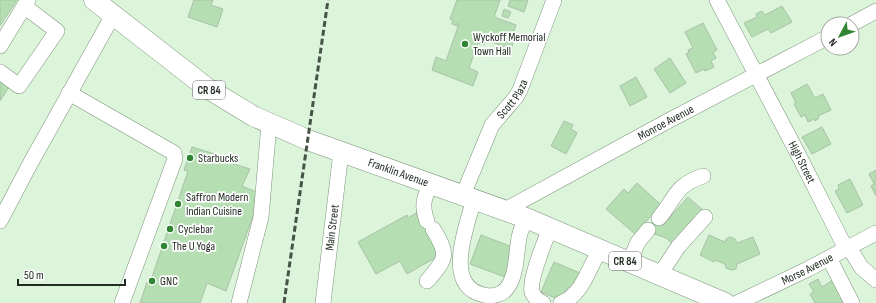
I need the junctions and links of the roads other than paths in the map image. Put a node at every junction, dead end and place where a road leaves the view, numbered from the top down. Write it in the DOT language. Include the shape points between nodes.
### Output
graph roads {
  1 [pos="94,0"];
  2 [pos="554,0"];
  3 [pos="717,0"];
  4 [pos="26,3"];
  5 [pos="876,11"];
  6 [pos="113,15"];
  7 [pos="860,20"];
  8 [pos="820,41"];
  9 [pos="0,46"];
  10 [pos="0,72"];
  11 [pos="757,75"];
  12 [pos="69,93"];
  13 [pos="269,124"];
  14 [pos="341,152"];
  15 [pos="703,176"];
  16 [pos="431,183"];
  17 [pos="469,197"];
  18 [pos="505,210"];
  19 [pos="705,217"];
  20 [pos="526,218"];
  21 [pos="658,218"];
  22 [pos="0,221"];
  23 [pos="550,228"];
  24 [pos="648,230"];
  25 [pos="876,233"];
  26 [pos="847,248"];
  27 [pos="600,250"];
  28 [pos="829,258"];
  29 [pos="629,263"];
  30 [pos="659,276"];
  31 [pos="876,280"];
  32 [pos="427,281"];
  33 [pos="122,303"];
  34 [pos="239,303"];
  35 [pos="323,303"];
  36 [pos="543,303"];
  37 [pos="561,303"];
  38 [pos="725,303"];
  39 [pos="737,303"];
  40 [pos="852,303"];
  1 -- 6 [label="main road, Franklin Avenue / CR 84"];
  2 -- 17 [label="street, Scott Plaza" via="520,90 492,125"];
  3 -- 11 [label="street, High Street"];
  4 -- 9 [label="street"];
  4 -- 10 [label="street" via="57,31 20,86"];
  5 -- 7 [label="street"];
  6 -- 12 [label="street"];
  6 -- 13 [label="main road, Franklin Avenue / CR 84" via="206,88"];
  8 -- 11 [label="street, Monroe Avenue"];
  11 -- 18 [label="street, Monroe Avenue"];
  11 -- 26 [label="street, High Street"];
  12 -- 22 [label="street"];
  12 -- 33 [label="street" via="174,154 175,159"];
  13 -- 14 [label="main road, Franklin Avenue / CR 84"];
  13 -- 34 [label="street" via="261,218"];
  14 -- 16 [label="main road, Franklin Avenue / CR 84"];
  14 -- 35 [label="street, Main Street"];
  15 -- 21 [label="street" via="691,180 680,188"];
  16 -- 17 [label="main road, Franklin Avenue / CR 84"];
  16 -- 32 [label="street" via="423,205 424,213 441,242 444,256"];
  17 -- 18 [label="main road, Franklin Avenue / CR 84"];
  17 -- 20 [label="street, Scott Plaza" via="460,251 460,267 464,282 477,293 488,296 506,290 511,281 519,236"];
  18 -- 20 [label="main road, Franklin Avenue / CR 84"];
  19 -- 30 [label="street" via="678,247"];
  20 -- 23 [label="main road, Franklin Avenue / CR 84"];
  23 -- 27 [label="main road, Franklin Avenue / CR 84"];
  23 -- 36 [label="street" via="537,263 532,287 532,292"];
  24 -- 29 [label="street" via="638,242"];
  25 -- 26 [label="street, Morse Avenue"];
  26 -- 28 [label="street, Morse Avenue"];
  26 -- 31 [label="street, High Street" via="861,268"];
  27 -- 29 [label="main road, Franklin Avenue / CR 84"];
  27 -- 37 [label="street" via="578,290"];
  28 -- 39 [label="street, Morse Avenue"];
  28 -- 40 [label="street"];
  29 -- 30 [label="main road, Franklin Avenue / CR 84"];
  30 -- 38 [label="main road, Franklin Avenue / CR 84"];
}
